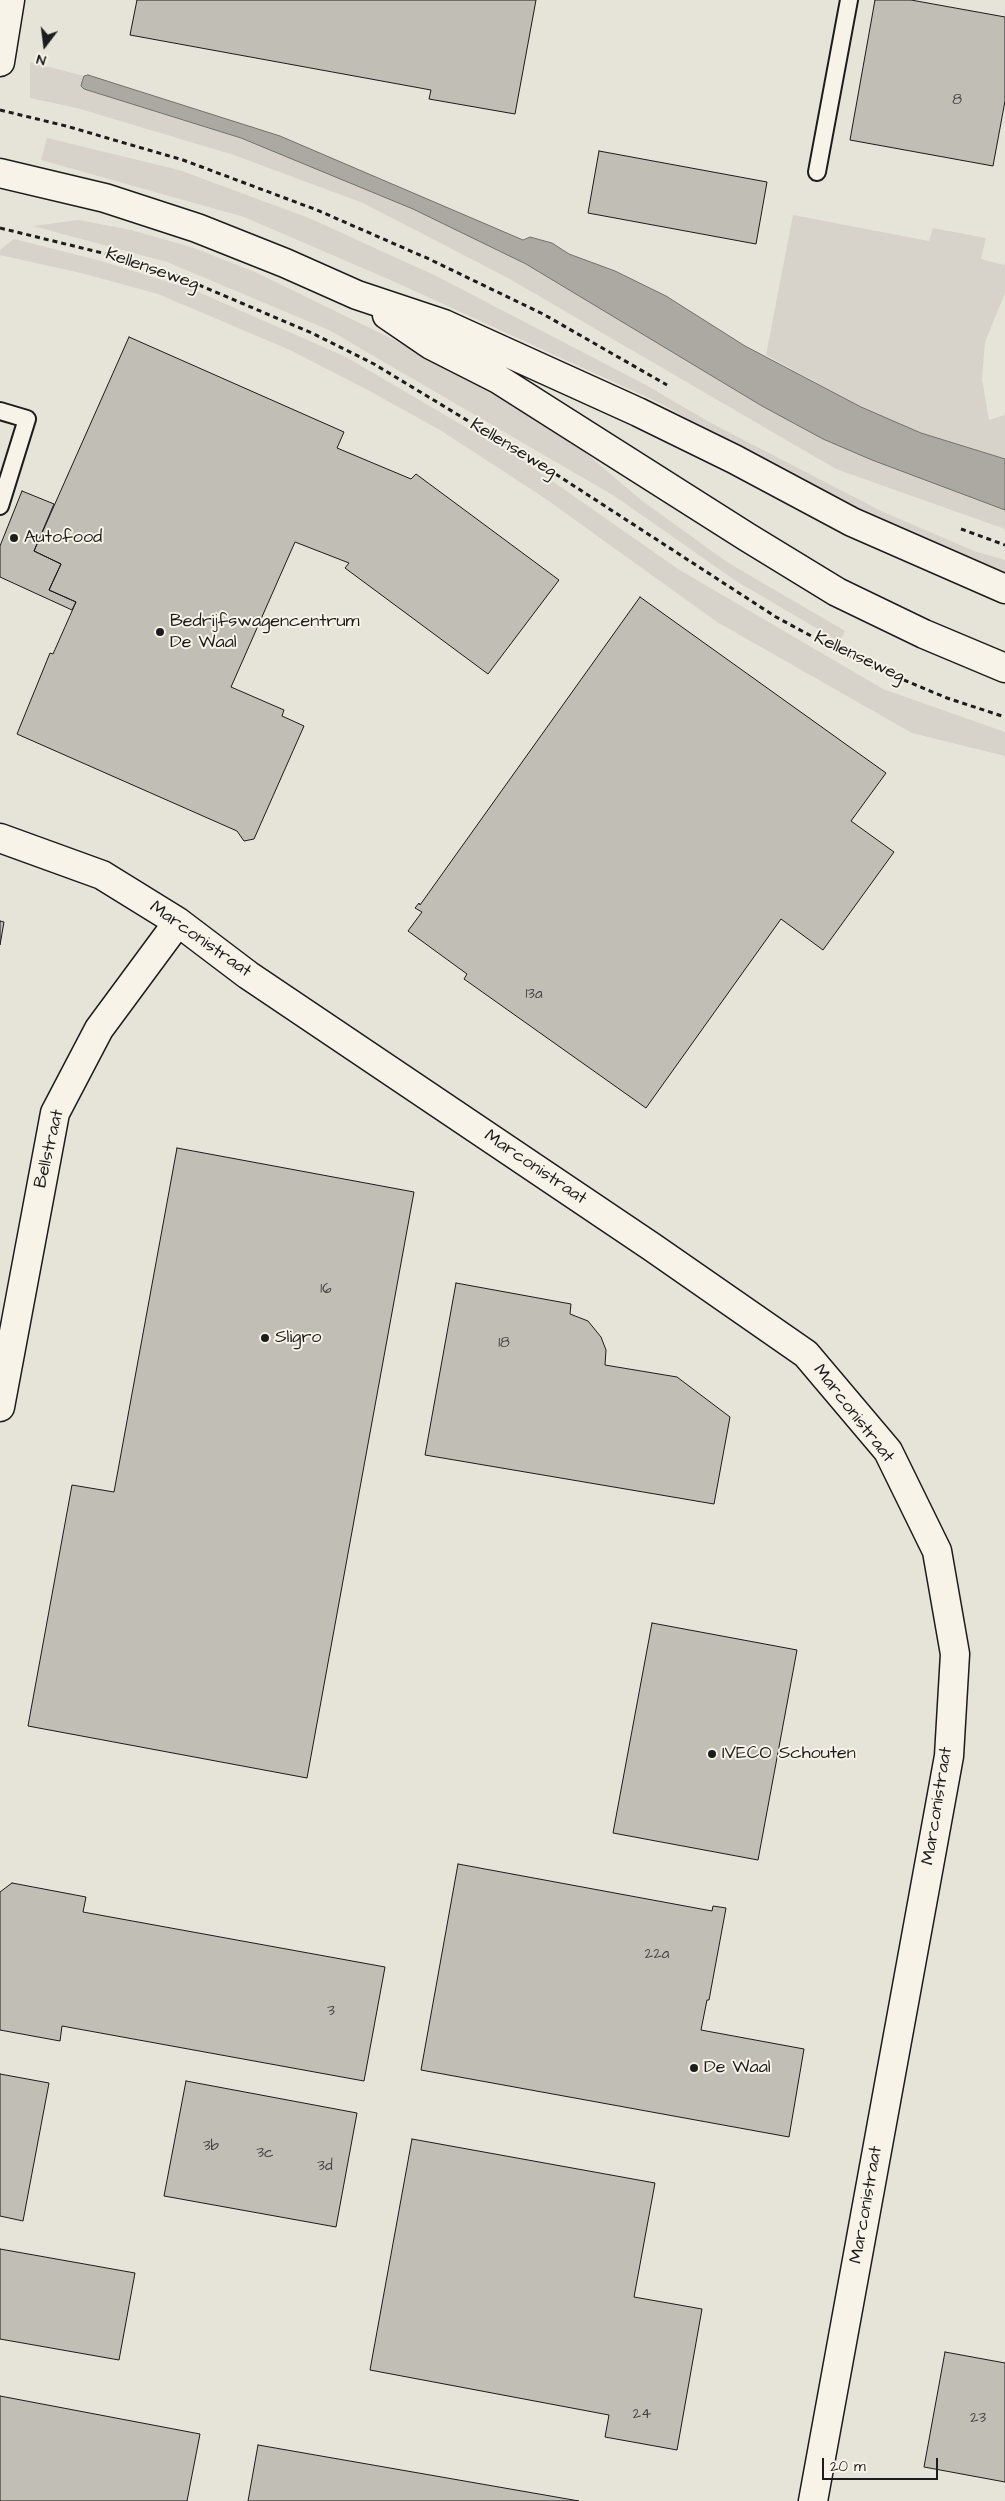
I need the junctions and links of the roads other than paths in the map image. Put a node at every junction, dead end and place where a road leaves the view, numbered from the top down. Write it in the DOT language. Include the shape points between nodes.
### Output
graph roads {
  1 [pos="10,0"];
  2 [pos="849,0"];
  3 [pos="0,62"];
  4 [pos="817,172"];
  5 [pos="0,173"];
  6 [pos="357,295"];
  7 [pos="0,411"];
  8 [pos="0,506"];
  9 [pos="1005,589"];
  10 [pos="1005,668"];
  11 [pos="0,838"];
  12 [pos="178,922"];
  13 [pos="0,1407"];
  14 [pos="813,2501"];
  1 -- 3 [label="street"];
  2 -- 4 [label="lane"];
  5 -- 6 [label="street" via="105,198 197,228 285,262"];
  6 -- 9 [label="street" via="444,324 647,416 860,526"];
  6 -- 10 [label="street" via="431,344 498,379 837,592"];
  7 -- 8 [label="lane" via="27,419"];
  11 -- 12 [label="street, Marconistraat" via="102,875"];
  12 -- 13 [label="street, Bellstraat" via="99,1029 55,1113"];
  12 -- 14 [label="street, Marconistraat" via="248,975 806,1354 888,1451 937,1551 955,1654 948,1756"];
}
